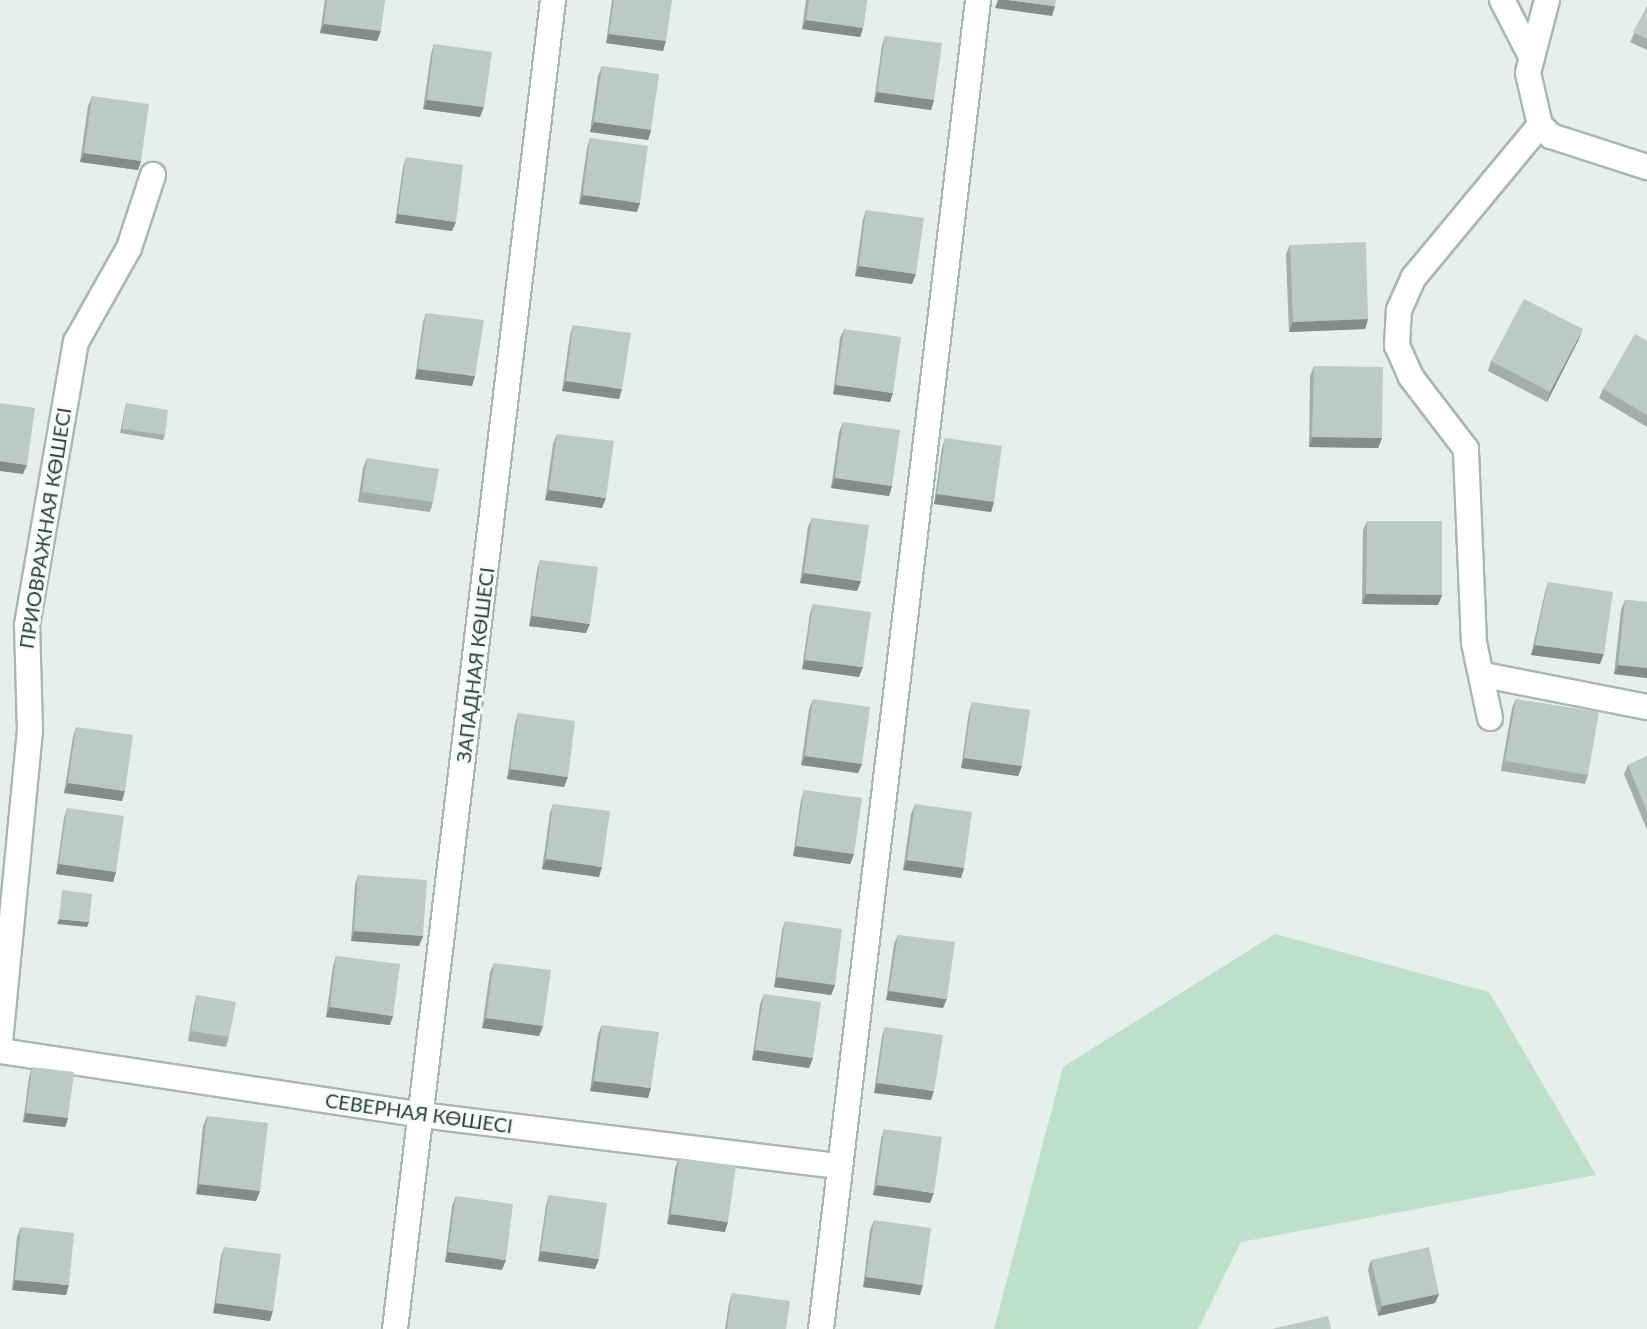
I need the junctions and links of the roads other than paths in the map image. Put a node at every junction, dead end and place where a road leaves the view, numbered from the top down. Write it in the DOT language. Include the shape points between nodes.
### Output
graph roads {
  1 [pos="553,0"];
  2 [pos="978,0"];
  3 [pos="1502,0"];
  4 [pos="1547,0"];
  5 [pos="1532,58"];
  6 [pos="1546,130"];
  7 [pos="1647,167"];
  8 [pos="153,175"];
  9 [pos="1484,675"];
  10 [pos="1647,707"];
  11 [pos="1490,718"];
  12 [pos="0,1042"];
  13 [pos="0,1051"];
  14 [pos="422,1115"];
  15 [pos="839,1166"];
  16 [pos="395,1329"];
  17 [pos="821,1329"];
  1 -- 14 [label="street, ЗАПАДНАЯ КӨШЕСІ"];
  2 -- 15 [label="street"];
  3 -- 5 [label="street"];
  4 -- 5 [label="street"];
  5 -- 6 [label="street"];
  6 -- 7 [label="street"];
  6 -- 9 [label="street" via="1414,277 1399,310 1397,346 1411,377 1466,449 1474,643"];
  8 -- 12 [label="street, ПРИОВРАЖНАЯ КӨШЕСІ" via="129,248 76,342 27,625 30,731"];
  9 -- 10 [label="street"];
  9 -- 11 [label="street"];
  13 -- 14 [label="street, СЕВЕРНАЯ КӨШЕСІ"];
  14 -- 15 [label="street, СЕВЕРНАЯ КӨШЕСІ"];
  14 -- 16 [label="street, ЗАПАДНАЯ КӨШЕСІ"];
  15 -- 17 [label="street"];
}
